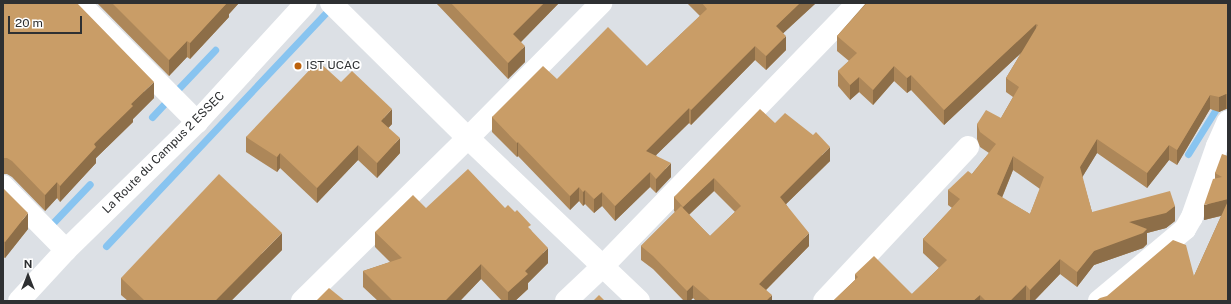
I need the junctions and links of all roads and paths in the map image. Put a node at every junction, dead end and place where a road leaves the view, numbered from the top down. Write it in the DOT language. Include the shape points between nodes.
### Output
graph roads {
  1 [pos="79,3"];
  2 [pos="306,3"];
  3 [pos="331,3"];
  4 [pos="601,3"];
  5 [pos="854,6"];
  6 [pos="1228,121"];
  7 [pos="197,122"];
  8 [pos="468,138"];
  9 [pos="968,147"];
  10 [pos="3,186"];
  11 [pos="66,250"];
  12 [pos="603,266"];
  13 [pos="19,301"];
  14 [pos="302,301"];
  15 [pos="566,301"];
  16 [pos="639,301"];
  17 [pos="824,301"];
  18 [pos="1099,301"];
  1 -- 7 [label="street"];
  2 -- 7 [label="street, La Route du Campus 2 ESSEC"];
  3 -- 8 [label="street"];
  4 -- 8 [label="street"];
  5 -- 12 [label="street"];
  6 -- 18 [label="street" via="1192,217 1185,229"];
  7 -- 11 [label="street, La Route du Campus 2 ESSEC"];
  8 -- 12 [label="street"];
  8 -- 14 [label="street"];
  9 -- 17 [label="street"];
  10 -- 11 [label="street"];
  11 -- 13 [label="street, La Route du Campus 2 ESSEC"];
  12 -- 15 [label="street"];
  12 -- 16 [label="street"];
}
